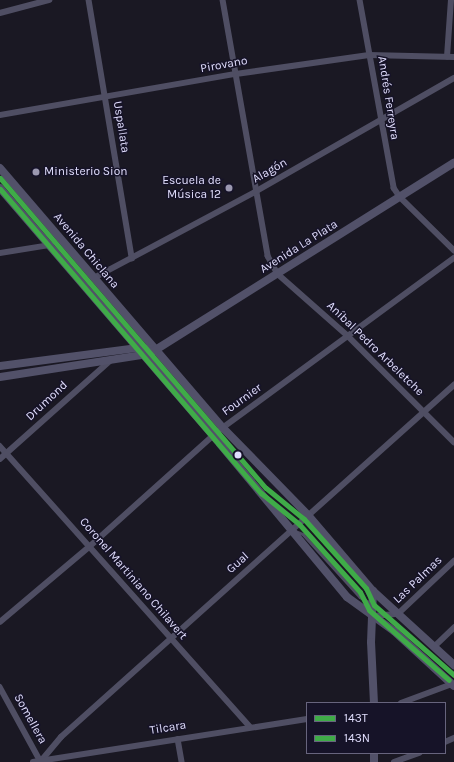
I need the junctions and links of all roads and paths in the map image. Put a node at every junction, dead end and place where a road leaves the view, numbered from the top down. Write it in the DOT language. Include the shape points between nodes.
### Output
graph roads {
  1 [pos="49,0"];
  2 [pos="89,0"];
  3 [pos="223,0"];
  4 [pos="360,0"];
  5 [pos="451,0"];
  6 [pos="0,13"];
  7 [pos="370,55"];
  8 [pos="447,57"];
  9 [pos="454,57"];
  10 [pos="236,74"];
  11 [pos="454,78"];
  12 [pos="106,98"];
  13 [pos="0,115"];
  14 [pos="380,121"];
  15 [pos="454,163"];
  16 [pos="0,168"];
  17 [pos="0,178"];
  18 [pos="0,188"];
  19 [pos="255,192"];
  20 [pos="400,197"];
  21 [pos="50,245"];
  22 [pos="454,250"];
  23 [pos="0,253"];
  24 [pos="132,258"];
  25 [pos="454,258"];
  26 [pos="278,274"];
  27 [pos="94,278"];
  28 [pos="348,336"];
  29 [pos="136,348"];
  30 [pos="148,352"];
  31 [pos="110,360"];
  32 [pos="0,366"];
  33 [pos="0,377"];
  34 [pos="454,385"];
  35 [pos="423,412"];
  36 [pos="218,432"];
  37 [pos="454,442"];
  38 [pos="0,446"];
  39 [pos="7,454"];
  40 [pos="0,459"];
  41 [pos="306,517"];
  42 [pos="291,530"];
  43 [pos="89,547"];
  44 [pos="454,561"];
  45 [pos="373,591"];
  46 [pos="374,605"];
  47 [pos="398,614"];
  48 [pos="388,615"];
  49 [pos="373,616"];
  50 [pos="0,622"];
  51 [pos="454,628"];
  52 [pos="170,640"];
  53 [pos="434,647"];
  54 [pos="454,665"];
  55 [pos="454,675"];
  56 [pos="453,684"];
  57 [pos="0,687"];
  58 [pos="374,702"];
  59 [pos="404,702"];
  60 [pos="306,719"];
  61 [pos="250,727"];
  62 [pos="178,739"];
  63 [pos="417,754"];
  64 [pos="41,761"];
  65 [pos="33,762"];
  66 [pos="182,762"];
  67 [pos="394,762"];
  1 -- 6 [label="street"];
  2 -- 12 [label="street, Uspallata"];
  3 -- 10 [label="street, Aníbal Pedro Arbeletche"];
  4 -- 7 [label="street, Andrés Ferreyra"];
  5 -- 8 [label="street"];
  7 -- 8 [label="street, Pirovano"];
  7 -- 10 [label="street, Pirovano"];
  7 -- 14 [label="street, Andrés Ferreyra"];
  8 -- 9 [label="street, Pirovano"];
  10 -- 12 [label="street, Pirovano"];
  10 -- 19 [label="street, Aníbal Pedro Arbeletche"];
  11 -- 14 [label="street, Alagón"];
  12 -- 13 [label="street, Pirovano"];
  12 -- 24 [label="street, Uspallata"];
  14 -- 19 [label="street, Alagón"];
  14 -- 20 [label="street, Andrés Ferreyra" via="389,169"];
  15 -- 20 [label="main road, Avenida La Plata"];
  16 -- 27 [label="main road, Avenida Chiclana"];
  17 -- 30 [label="lane"];
  18 -- 21 [label="main road, Avenida Chiclana"];
  19 -- 24 [label="street, Alagón"];
  19 -- 26 [label="street, Aníbal Pedro Arbeletche" via="268,256"];
  20 -- 22 [label="street"];
  20 -- 26 [label="main road, Avenida La Plata"];
  21 -- 23 [label="street"];
  21 -- 29 [label="main road, Avenida Chiclana"];
  24 -- 27 [label="street, Alagón"];
  25 -- 28 [label="street, Fournier"];
  26 -- 28 [label="street, Aníbal Pedro Arbeletche"];
  26 -- 30 [label="main road, Avenida La Plata" via="163,346"];
  27 -- 30 [label="main road, Avenida Chiclana"];
  28 -- 35 [label="street, Aníbal Pedro Arbeletche"];
  28 -- 36 [label="street, Fournier"];
  29 -- 30 [label="main road, Avenida Chiclana"];
  29 -- 32 [label="main road"];
  30 -- 31 [label="main road, Avenida La Plata"];
  30 -- 36 [label="main road"];
  30 -- 36 [label="main road"];
  31 -- 33 [label="main road, Avenida La Plata"];
  31 -- 39 [label="street, Drumond"];
  34 -- 35 [label="street, Gual"];
  35 -- 37 [label="street, Aníbal Pedro Arbeletche"];
  35 -- 41 [label="street, Gual"];
  36 -- 41 [label="main road"];
  36 -- 42 [label="main road"];
  36 -- 43 [label="street, Fournier"];
  38 -- 39 [label="street, Coronel Martiniano Chilavert"];
  39 -- 40 [label="street, Drumond"];
  39 -- 43 [label="street, Coronel Martiniano Chilavert"];
  41 -- 42 [label="street, Gual"];
  41 -- 45 [label="main road"];
  41 -- 46 [label="lane" via="366,588"];
  42 -- 46 [label="lane" via="302,534 360,597"];
  42 -- 49 [label="main road" via="347,597"];
  42 -- 52 [label="street, Gual"];
  43 -- 50 [label="street, Fournier"];
  43 -- 52 [label="street, Coronel Martiniano Chilavert"];
  44 -- 47 [label="street, Las Palmas"];
  45 -- 46 [label="main road"];
  45 -- 47 [label="main road"];
  46 -- 48 [label="lane"];
  46 -- 49 [label="main road"];
  47 -- 48 [label="street, Las Palmas"];
  47 -- 53 [label="main road"];
  48 -- 49 [label="street, Las Palmas"];
  48 -- 55 [label="lane"];
  49 -- 56 [label="main road" via="394,631"];
  49 -- 58 [label="main road" via="371,642"];
  51 -- 53 [label="street"];
  52 -- 61 [label="street, Coronel Martiniano Chilavert"];
  52 -- 64 [label="street, Gual" via="61,737"];
  53 -- 54 [label="main road"];
  56 -- 59 [label="street"];
  57 -- 64 [label="street, Somellera"];
  60 -- 61 [label="street, Tilcara"];
  61 -- 62 [label="street, Tilcara"];
  62 -- 64 [label="street, Tilcara"];
  62 -- 66 [label="street"];
  63 -- 67 [label="street"];
  64 -- 65 [label="street, Tilcara"];
}
